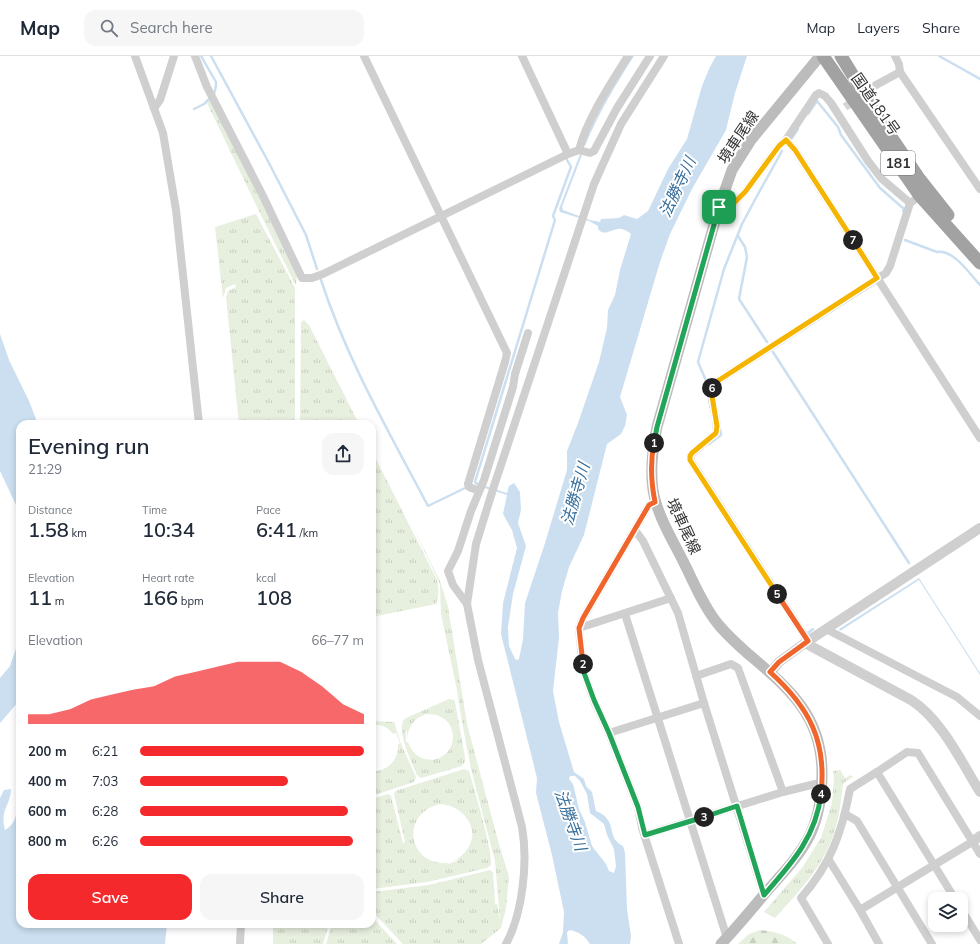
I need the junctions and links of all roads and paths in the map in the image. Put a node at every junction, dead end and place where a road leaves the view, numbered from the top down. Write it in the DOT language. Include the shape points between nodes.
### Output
graph roads {
  1 [pos="135,56"];
  2 [pos="174,56"];
  3 [pos="194,56"];
  4 [pos="364,56"];
  5 [pos="522,56"];
  6 [pos="628,56"];
  7 [pos="650,56"];
  8 [pos="664,56"];
  9 [pos="822,56"];
  10 [pos="841,56"];
  11 [pos="896,56"];
  12 [pos="900,72"];
  13 [pos="876,85"];
  14 [pos="845,107"];
  15 [pos="154,108"];
  16 [pos="837,112"];
  17 [pos="786,140"];
  18 [pos="579,150"];
  19 [pos="568,154"];
  20 [pos="980,189"];
  21 [pos="915,199"];
  22 [pos="719,207"];
  23 [pos="441,216"];
  24 [pos="980,251"];
  25 [pos="980,263"];
  26 [pos="877,278"];
  27 [pos="528,333"];
  28 [pos="199,420"];
  29 [pos="980,438"];
  30 [pos="479,487"];
  31 [pos="655,502"];
  32 [pos="980,528"];
  33 [pos="635,530"];
  34 [pos="671,598"];
  35 [pos="467,604"];
  36 [pos="625,614"];
  37 [pos="579,628"];
  38 [pos="826,629"];
  39 [pos="807,642"];
  40 [pos="770,672"];
  41 [pos="696,676"];
  42 [pos="704,703"];
  43 [pos="980,716"];
  44 [pos="657,717"];
  45 [pos="609,733"];
  46 [pos="877,772"];
  47 [pos="822,784"];
  48 [pos="783,792"];
  49 [pos="980,792"];
  50 [pos="737,806"];
  51 [pos="845,814"];
  52 [pos="690,822"];
  53 [pos="645,835"];
  54 [pos="976,839"];
  55 [pos="980,854"];
  56 [pos="829,860"];
  57 [pos="934,866"];
  58 [pos="897,888"];
  59 [pos="951,892"];
  60 [pos="764,895"];
  61 [pos="860,910"];
  62 [pos="968,920"];
  63 [pos="241,928"];
  64 [pos="980,940"];
  65 [pos="724,941"];
  66 [pos="240,944"];
  67 [pos="506,944"];
  68 [pos="679,944"];
  69 [pos="828,944"];
  70 [pos="879,944"];
  71 [pos="932,944"];
  1 -- 15 [label="street"];
  2 -- 15 [label="street" via="160,100"];
  3 -- 23 [label="street" via="302,278 323,274"];
  4 -- 23 [label="street"];
  5 -- 19 [label="street"];
  6 -- 18 [label="street" via="588,126"];
  7 -- 18 [label="street" via="617,108 594,151 590,153"];
  8 -- 35 [label="street" via="621,124 604,159 582,218 476,544"];
  9 -- 21 [label="highway, 国道181号 / 181"];
  9 -- 22 [label="main road, 境車尾線" via="751,140 732,170"];
  10 -- 24 [label="highway, 国道181号 / 181" via="918,177"];
  11 -- 12 [label="street"];
  12 -- 13 [label="street"];
  12 -- 20 [label="street"];
  14 -- 16 [label="street"];
  15 -- 28 [label="street" via="163,133 176,210"];
  16 -- 17 [label="street" via="825,96 819,93"];
  16 -- 21 [label="street" via="882,179 899,195"];
  17 -- 22 [label="street" via="730,207"];
  17 -- 26 [label="street" via="795,150"];
  18 -- 19 [label="street"];
  19 -- 23 [label="street"];
  21 -- 25 [label="highway, 国道181号 / 181"];
  21 -- 26 [label="street" via="890,266 886,273"];
  22 -- 31 [label="main road, 境車尾線" via="652,450 651,477"];
  23 -- 30 [label="street" via="507,353 468,484 469,487"];
  26 -- 29 [label="street"];
  26 -- 39 [label="street" via="713,384 711,390 716,433 690,456"];
  27 -- 30 [label="street" via="513,387"];
  30 -- 35 [label="street" via="458,551 448,571 455,589"];
  31 -- 33 [label="street" via="649,505"];
  31 -- 40 [label="main road, 境車尾線" via="712,617 730,638"];
  32 -- 38 [label="street"];
  33 -- 34 [label="street"];
  33 -- 37 [label="street"];
  34 -- 36 [label="street"];
  34 -- 41 [label="street" via="678,613"];
  35 -- 67 [label="street" via="478,660 525,843 525,870 521,894 515,922"];
  36 -- 37 [label="street"];
  36 -- 44 [label="street"];
  37 -- 45 [label="street" via="583,670"];
  38 -- 39 [label="street"];
  38 -- 43 [label="street" via="957,697"];
  39 -- 40 [label="street" via="779,662"];
  39 -- 49 [label="street" via="923,707 941,730"];
  40 -- 47 [label="main road, 境車尾線" via="802,705 812,725 822,757"];
  41 -- 42 [label="street"];
  41 -- 48 [label="street" via="731,664 738,668"];
  42 -- 44 [label="street"];
  42 -- 50 [label="street"];
  44 -- 45 [label="street"];
  44 -- 52 [label="street"];
  45 -- 53 [label="street" via="638,807"];
  46 -- 51 [label="street" via="850,789"];
  46 -- 54 [label="street" via="907,752 918,753"];
  46 -- 57 [label="street"];
  47 -- 48 [label="street"];
  47 -- 60 [label="main road, 境車尾線" via="820,806 809,836 791,864"];
  48 -- 50 [label="street"];
  50 -- 52 [label="street"];
  50 -- 60 [label="street"];
  51 -- 56 [label="street"];
  51 -- 58 [label="street" via="856,821"];
  52 -- 53 [label="street"];
  52 -- 65 [label="street"];
  53 -- 68 [label="street"];
  54 -- 55 [label="street"];
  54 -- 57 [label="street"];
  56 -- 61 [label="street"];
  56 -- 69 [label="street" via="801,898"];
  57 -- 58 [label="street"];
  57 -- 59 [label="street"];
  58 -- 61 [label="street"];
  58 -- 71 [label="street"];
  60 -- 65 [label="main road, 境車尾線"];
  61 -- 70 [label="street"];
  62 -- 64 [label="street"];
  63 -- 66 [label="street"];
}
